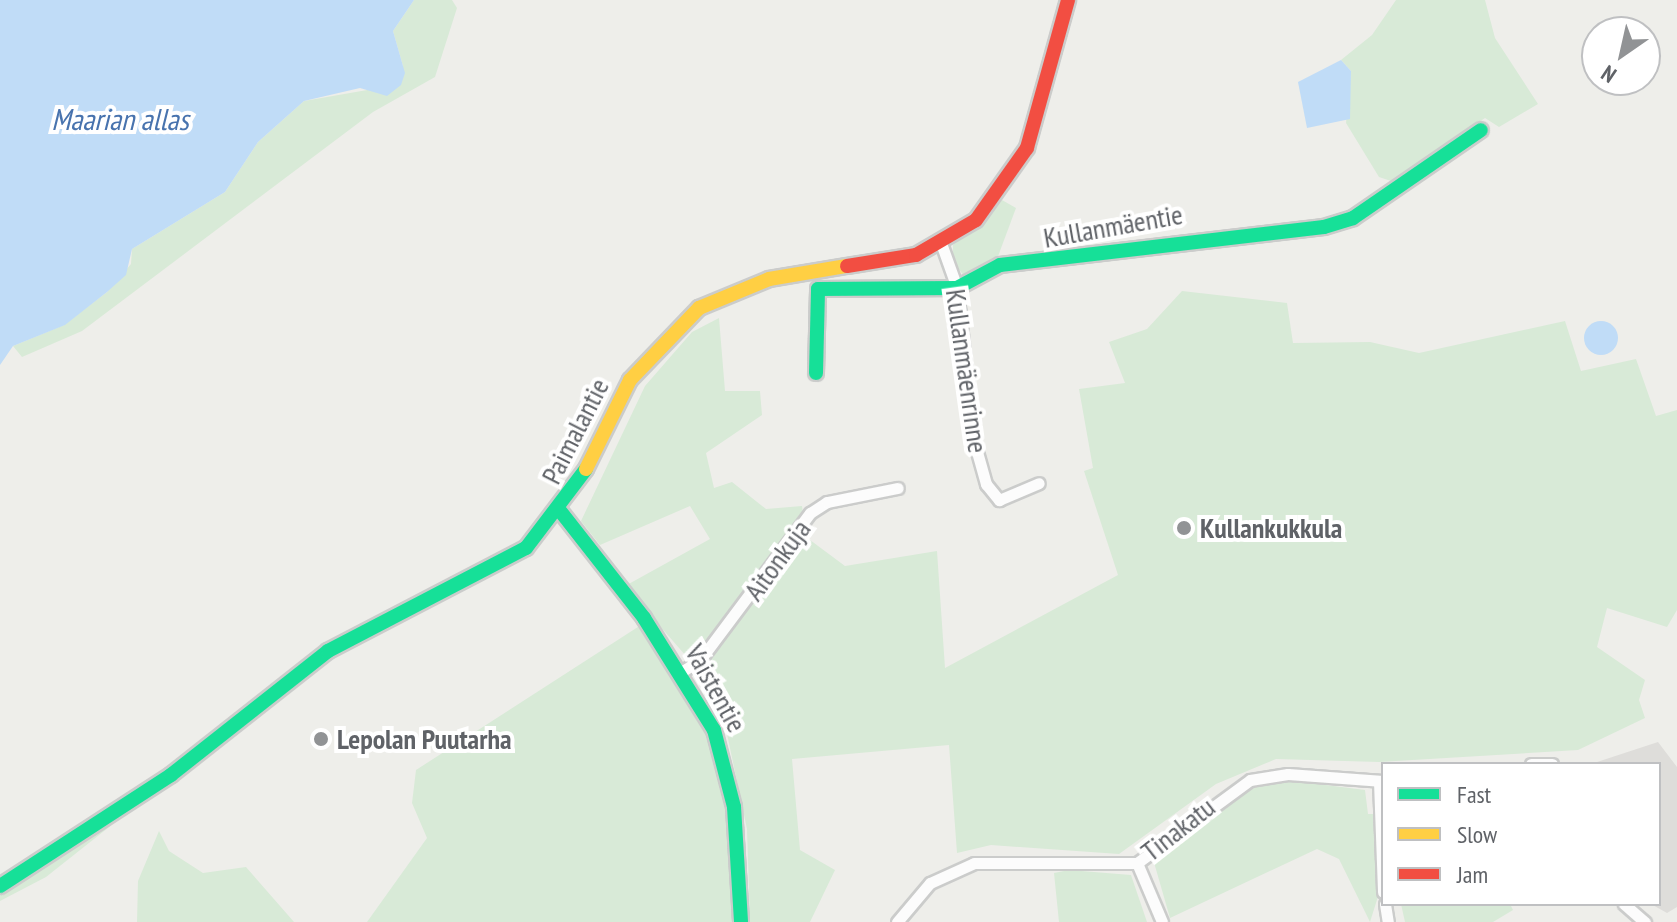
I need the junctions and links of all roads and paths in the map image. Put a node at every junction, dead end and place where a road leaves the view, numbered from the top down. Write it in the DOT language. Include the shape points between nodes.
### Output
graph roads {
  1 [pos="1068,0"];
  2 [pos="1481,130"];
  3 [pos="941,243"];
  4 [pos="957,288"];
  5 [pos="816,373"];
  6 [pos="1039,483"];
  7 [pos="898,488"];
  8 [pos="561,512"];
  9 [pos="681,672"];
  10 [pos="1381,781"];
  11 [pos="1137,863"];
  12 [pos="0,886"];
  13 [pos="1626,906"];
  14 [pos="741,922"];
  15 [pos="897,922"];
  16 [pos="1162,922"];
  17 [pos="1645,922"];
  1 -- 3 [label="street, Paimalantie" via="1027,148 987,209"];
  2 -- 4 [label="street, Kullanmäentie" via="1339,223 1187,238 1024,268 1000,265"];
  3 -- 4 [label="street, Kullanmäenrinne"];
  3 -- 8 [label="street, Paimalantie" via="896,261 756,282 699,308 630,380"];
  4 -- 5 [label="street, Kullanmäentie" via="818,289"];
  4 -- 6 [label="street, Kullanmäenrinne" via="986,484 999,500"];
  7 -- 9 [label="street, Aitonkuja" via="827,502 810,513 700,660"];
  8 -- 9 [label="street, Vaistentie"];
  8 -- 12 [label="street, Paimalantie" via="490,573 328,651 171,775"];
  9 -- 14 [label="street, Vaistentie" via="706,710 730,779"];
  10 -- 11 [label="street, Tinakatu" via="1288,774 1250,780"];
  11 -- 15 [label="street, Tinakatu" via="974,863 930,883"];
  11 -- 16 [label="street"];
  13 -- 17 [label="street"];
}
